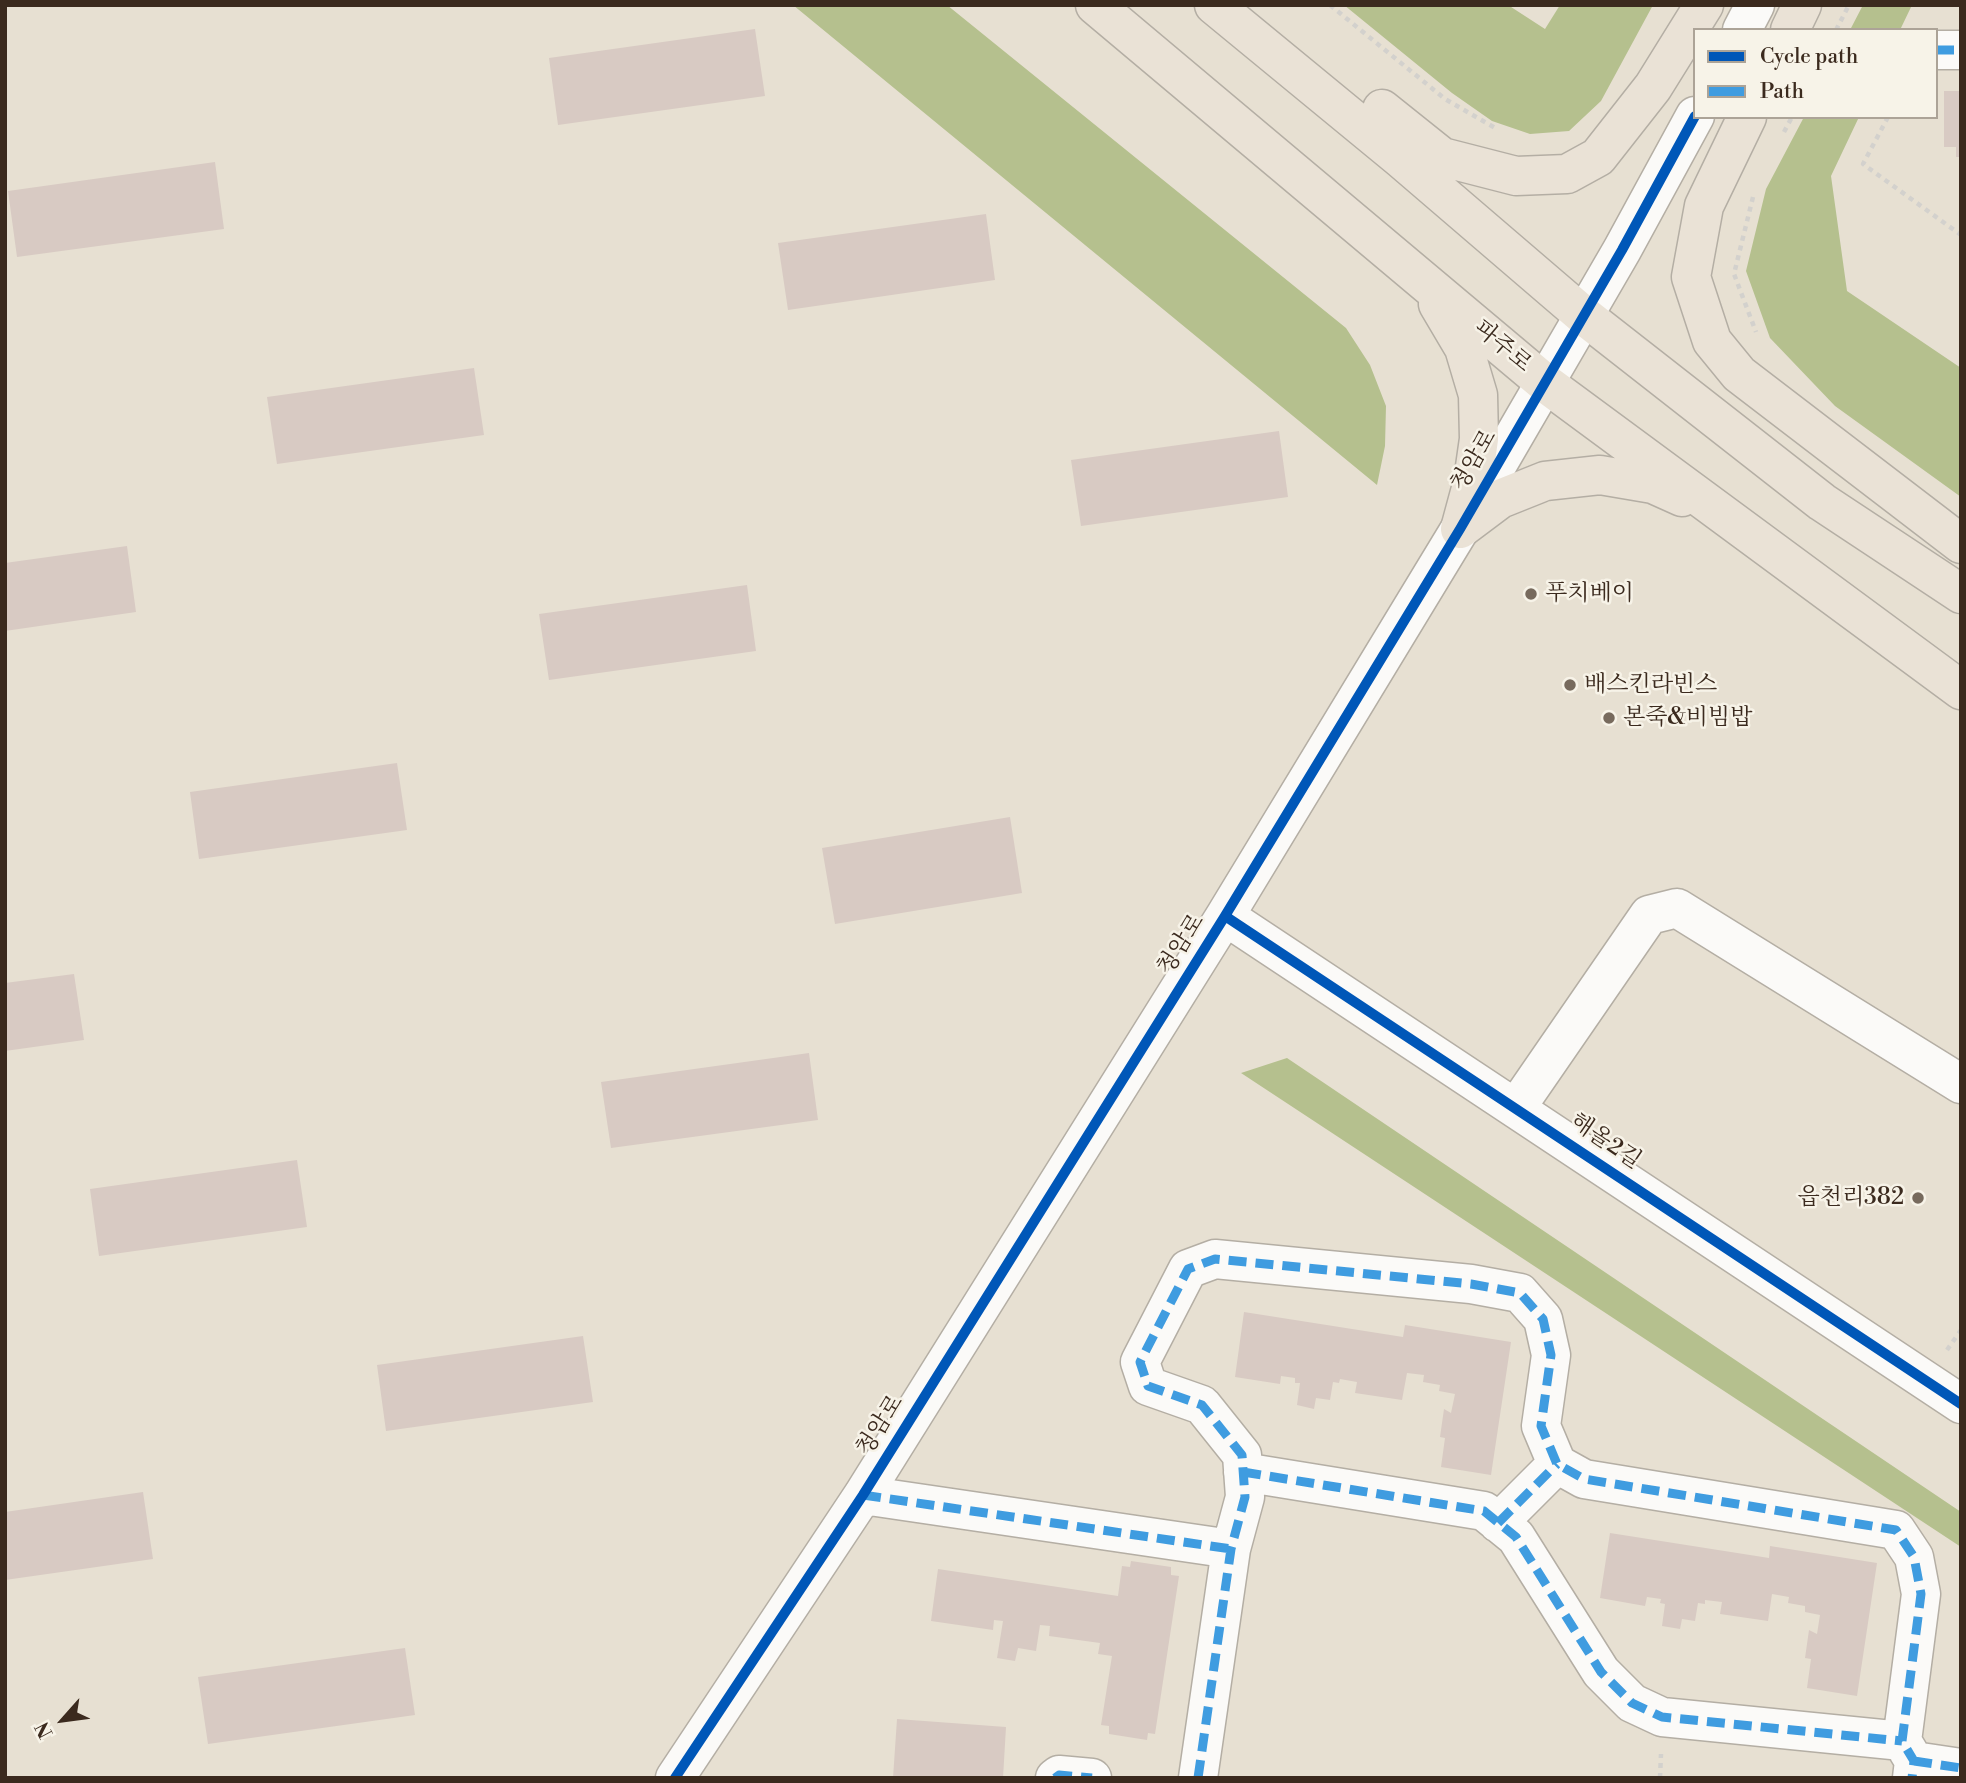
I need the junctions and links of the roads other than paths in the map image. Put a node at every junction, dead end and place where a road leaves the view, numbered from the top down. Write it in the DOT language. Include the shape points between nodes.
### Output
graph roads {
  1 [pos="1095,5"];
  2 [pos="1214,5"];
  3 [pos="1251,5"];
  4 [pos="1704,5"];
  5 [pos="1755,5"];
  6 [pos="1802,5"];
  7 [pos="1743,28"];
  8 [pos="1791,28"];
  9 [pos="1938,50"];
  10 [pos="1961,50"];
  11 [pos="1694,119"];
  12 [pos="1746,119"];
  13 [pos="1397,258"];
  14 [pos="1583,316"];
  15 [pos="1545,383"];
  16 [pos="1724,515"];
  17 [pos="1460,529"];
  18 [pos="1961,544"];
  19 [pos="1961,594"];
  20 [pos="1961,690"];
  21 [pos="1225,916"];
  22 [pos="1961,1084"];
  23 [pos="1516,1108"];
  24 [pos="1961,1404"];
  25 [pos="1557,1464"];
  26 [pos="1243,1472"];
  27 [pos="863,1495"];
  28 [pos="1498,1523"];
  29 [pos="1231,1549"];
  30 [pos="1909,1760"];
  31 [pos="1961,1768"];
  32 [pos="675,1778"];
  33 [pos="1055,1778"];
  34 [pos="1092,1778"];
  35 [pos="1198,1778"];
  1 -- 13 [label="main road, 파주로"];
  2 -- 14 [label="main road"];
  3 -- 4 [label="main road" via="1442,157 1516,176 1567,174 1598,157 1653,87"];
  5 -- 7 [label="street"];
  6 -- 8 [label="main road"];
  9 -- 10 [label="street"];
  11 -- 14 [label="street, 청암로"];
  12 -- 18 [label="main road" via="1704,206 1691,276 1712,341 1739,374"];
  13 -- 15 [label="main road, 파주로"];
  13 -- 17 [label="main road" via="1439,306 1464,348 1478,395 1479,439"];
  14 -- 15 [label="street, 청암로"];
  14 -- 19 [label="main road" via="1822,502"];
  15 -- 16 [label="main road, 파주로"];
  15 -- 17 [label="street, 청암로"];
  16 -- 17 [label="main road" via="1653,484 1600,475 1545,481 1500,499"];
  16 -- 20 [label="main road, 파주로"];
  17 -- 21 [label="street, 청암로"];
  21 -- 23 [label="street, 해올2길"];
  21 -- 27 [label="street, 청암로"];
  22 -- 23 [label="street" via="1677,908 1649,915"];
  23 -- 24 [label="street, 해올2길"];
  25 -- 26 [label="street" via="1541,1426 1551,1355 1543,1319 1520,1293 1216,1259 1188,1269 1140,1362 1148,1386 1202,1405 1242,1455"];
  25 -- 28 [label="street"];
  25 -- 30 [label="street" via="1584,1479 1896,1530 1914,1557 1921,1594"];
  26 -- 28 [label="street" via="1484,1511"];
  26 -- 29 [label="street" via="1245,1497"];
  27 -- 29 [label="street"];
  27 -- 32 [label="street, 청암로"];
  28 -- 30 [label="street" via="1516,1537 1601,1672 1632,1703 1662,1717"];
  29 -- 35 [label="street"];
  30 -- 31 [label="street"];
  33 -- 34 [label="street"];
}
